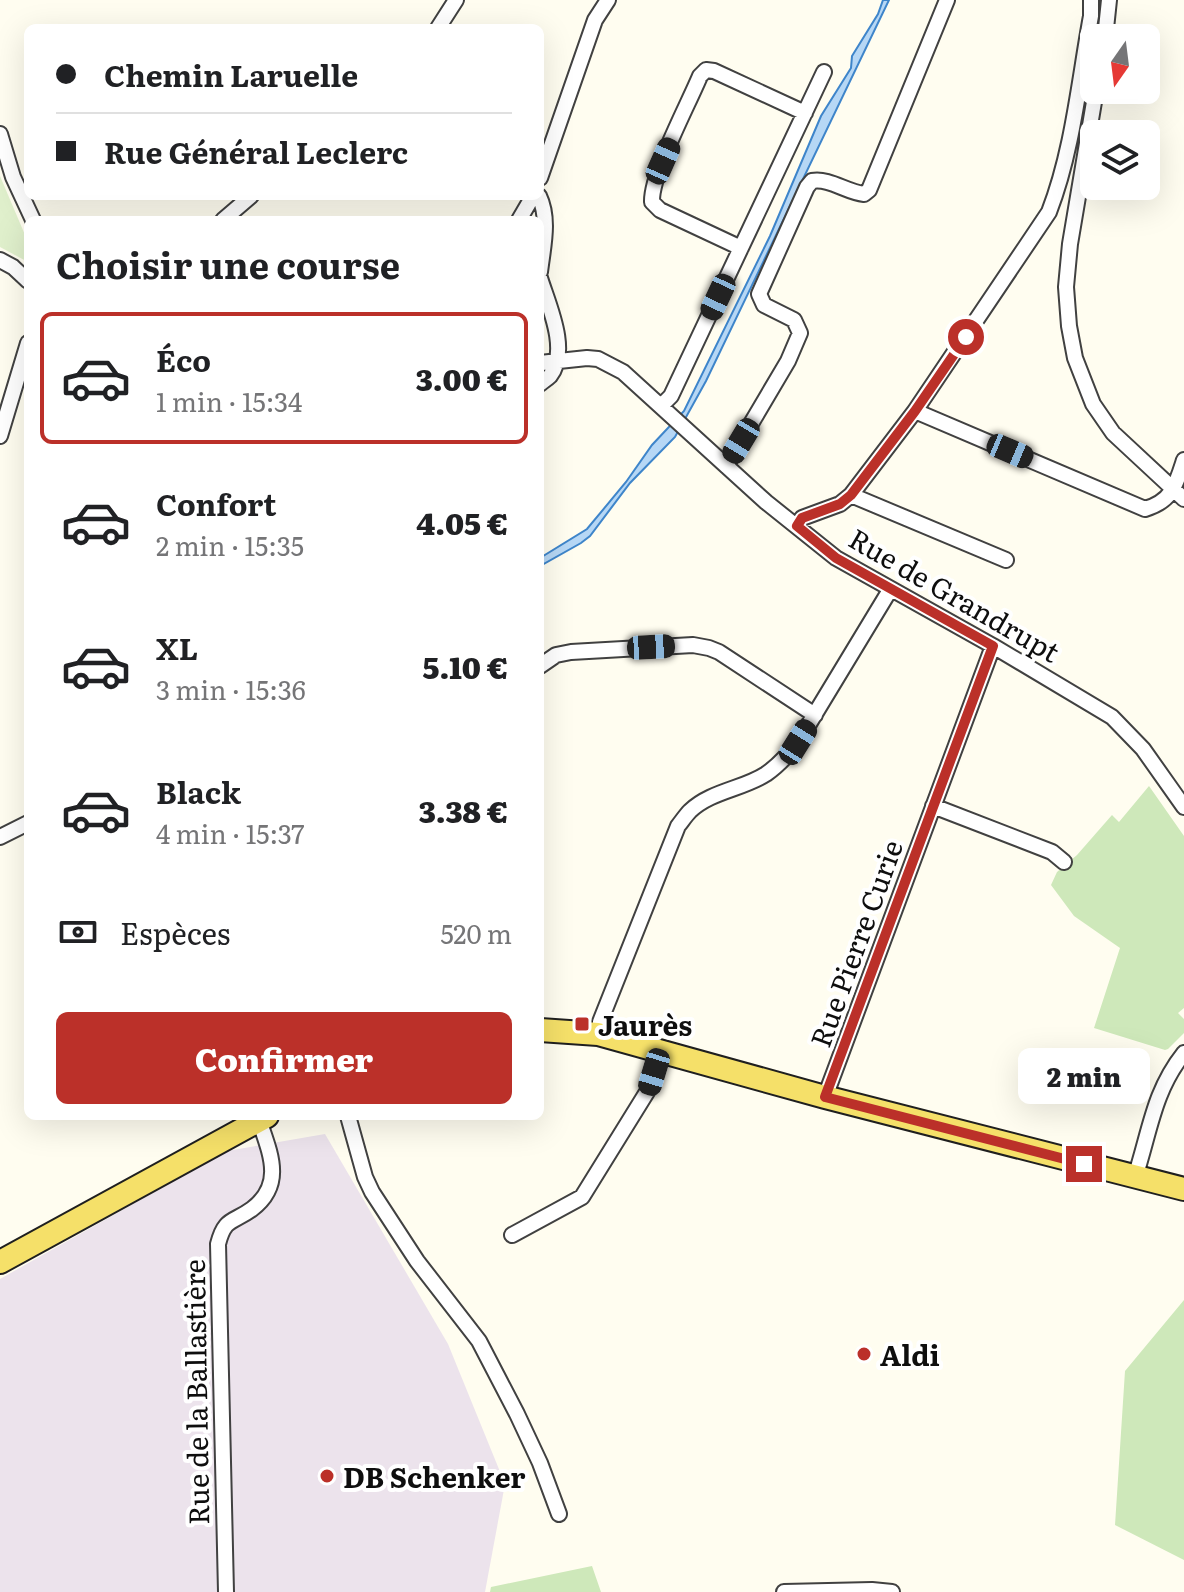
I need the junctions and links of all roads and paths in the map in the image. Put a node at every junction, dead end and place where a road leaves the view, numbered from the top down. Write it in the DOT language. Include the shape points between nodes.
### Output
graph roads {
  1 [pos="456,0"];
  2 [pos="608,0"];
  3 [pos="947,0"];
  4 [pos="1091,0"];
  5 [pos="1109,0"];
  6 [pos="441,24"];
  7 [pos="1106,24"];
  8 [pos="824,72"];
  9 [pos="1094,104"];
  10 [pos="805,113"];
  11 [pos="0,134"];
  12 [pos="544,167"];
  13 [pos="246,200"];
  14 [pos="541,200"];
  15 [pos="31,216"];
  16 [pos="228,216"];
  17 [pos="544,241"];
  18 [pos="741,248"];
  19 [pos="0,260"];
  20 [pos="24,277"];
  21 [pos="544,288"];
  22 [pos="24,356"];
  23 [pos="556,361"];
  24 [pos="544,362"];
  25 [pos="544,381"];
  26 [pos="661,406"];
  27 [pos="915,411"];
  28 [pos="0,436"];
  29 [pos="726,466"];
  30 [pos="1183,468"];
  31 [pos="1178,494"];
  32 [pos="851,495"];
  33 [pos="797,526"];
  34 [pos="1006,560"];
  35 [pos="890,590"];
  36 [pos="993,646"];
  37 [pos="544,663"];
  38 [pos="815,715"];
  39 [pos="933,806"];
  40 [pos="1184,807"];
  41 [pos="24,825"];
  42 [pos="0,837"];
  43 [pos="1064,862"];
  44 [pos="544,1030"];
  45 [pos="598,1034"];
  46 [pos="660,1051"];
  47 [pos="1184,1053"];
  48 [pos="825,1097"];
  49 [pos="259,1120"];
  50 [pos="263,1120"];
  51 [pos="349,1120"];
  52 [pos="1135,1177"];
  53 [pos="1184,1189"];
  54 [pos="512,1235"];
  55 [pos="0,1262"];
  56 [pos="559,1514"];
  57 [pos="226,1592"];
  58 [pos="784,1592"];
  59 [pos="892,1592"];
  1 -- 6 [label="street"];
  2 -- 12 [label="street" via="595,20"];
  3 -- 29 [label="street" via="869,190 857,193 821,180 807,187 759,294 764,305 794,320 800,333"];
  4 -- 27 [label="street" via="1067,147 1049,212"];
  5 -- 7 [label="street"];
  8 -- 10 [label="street"];
  9 -- 31 [label="street" via="1066,287 1075,358 1093,404 1113,433"];
  10 -- 18 [label="street"];
  10 -- 18 [label="street" via="714,71 700,76 663,161 652,202"];
  11 -- 15 [label="street"];
  13 -- 16 [label="street"];
  14 -- 17 [label="street"];
  18 -- 26 [label="street" via="671,396"];
  19 -- 20 [label="street"];
  21 -- 23 [label="street" via="558,334"];
  22 -- 28 [label="street"];
  23 -- 24 [label="street, Rue de Grandrupt"];
  23 -- 25 [label="street"];
  23 -- 26 [label="street, Rue de Grandrupt" via="598,359 623,372"];
  26 -- 29 [label="street, Rue de Grandrupt"];
  27 -- 31 [label="street" via="1145,509"];
  27 -- 32 [label="street"];
  29 -- 33 [label="street, Rue de Grandrupt"];
  30 -- 31 [label="street"];
  32 -- 33 [label="street" via="802,518"];
  32 -- 34 [label="street"];
  33 -- 35 [label="street, Rue de Grandrupt" via="836,558"];
  35 -- 36 [label="street, Rue de Grandrupt"];
  35 -- 38 [label="street"];
  36 -- 39 [label="street, Rue Pierre Curie"];
  36 -- 40 [label="street, Rue de Grandrupt" via="1112,717 1143,749"];
  37 -- 38 [label="street" via="571,652 709,648"];
  38 -- 45 [label="street" via="784,760 764,775 713,796 678,826"];
  39 -- 43 [label="street" via="1052,852"];
  39 -- 48 [label="street, Rue Pierre Curie"];
  41 -- 42 [label="street"];
  44 -- 45 [label="main road"];
  45 -- 46 [label="main road"];
  46 -- 48 [label="main road"];
  46 -- 54 [label="street" via="647,1092 582,1197"];
  47 -- 52 [label="street" via="1159,1093"];
  48 -- 52 [label="main road"];
  49 -- 55 [label="main road"];
  50 -- 57 [label="street, Rue de la Ballastière" via="273,1161 267,1194 222,1229 218,1244"];
  51 -- 56 [label="street" via="372,1192 479,1341 540,1463"];
  52 -- 53 [label="main road"];
  58 -- 59 [label="street"];
}
